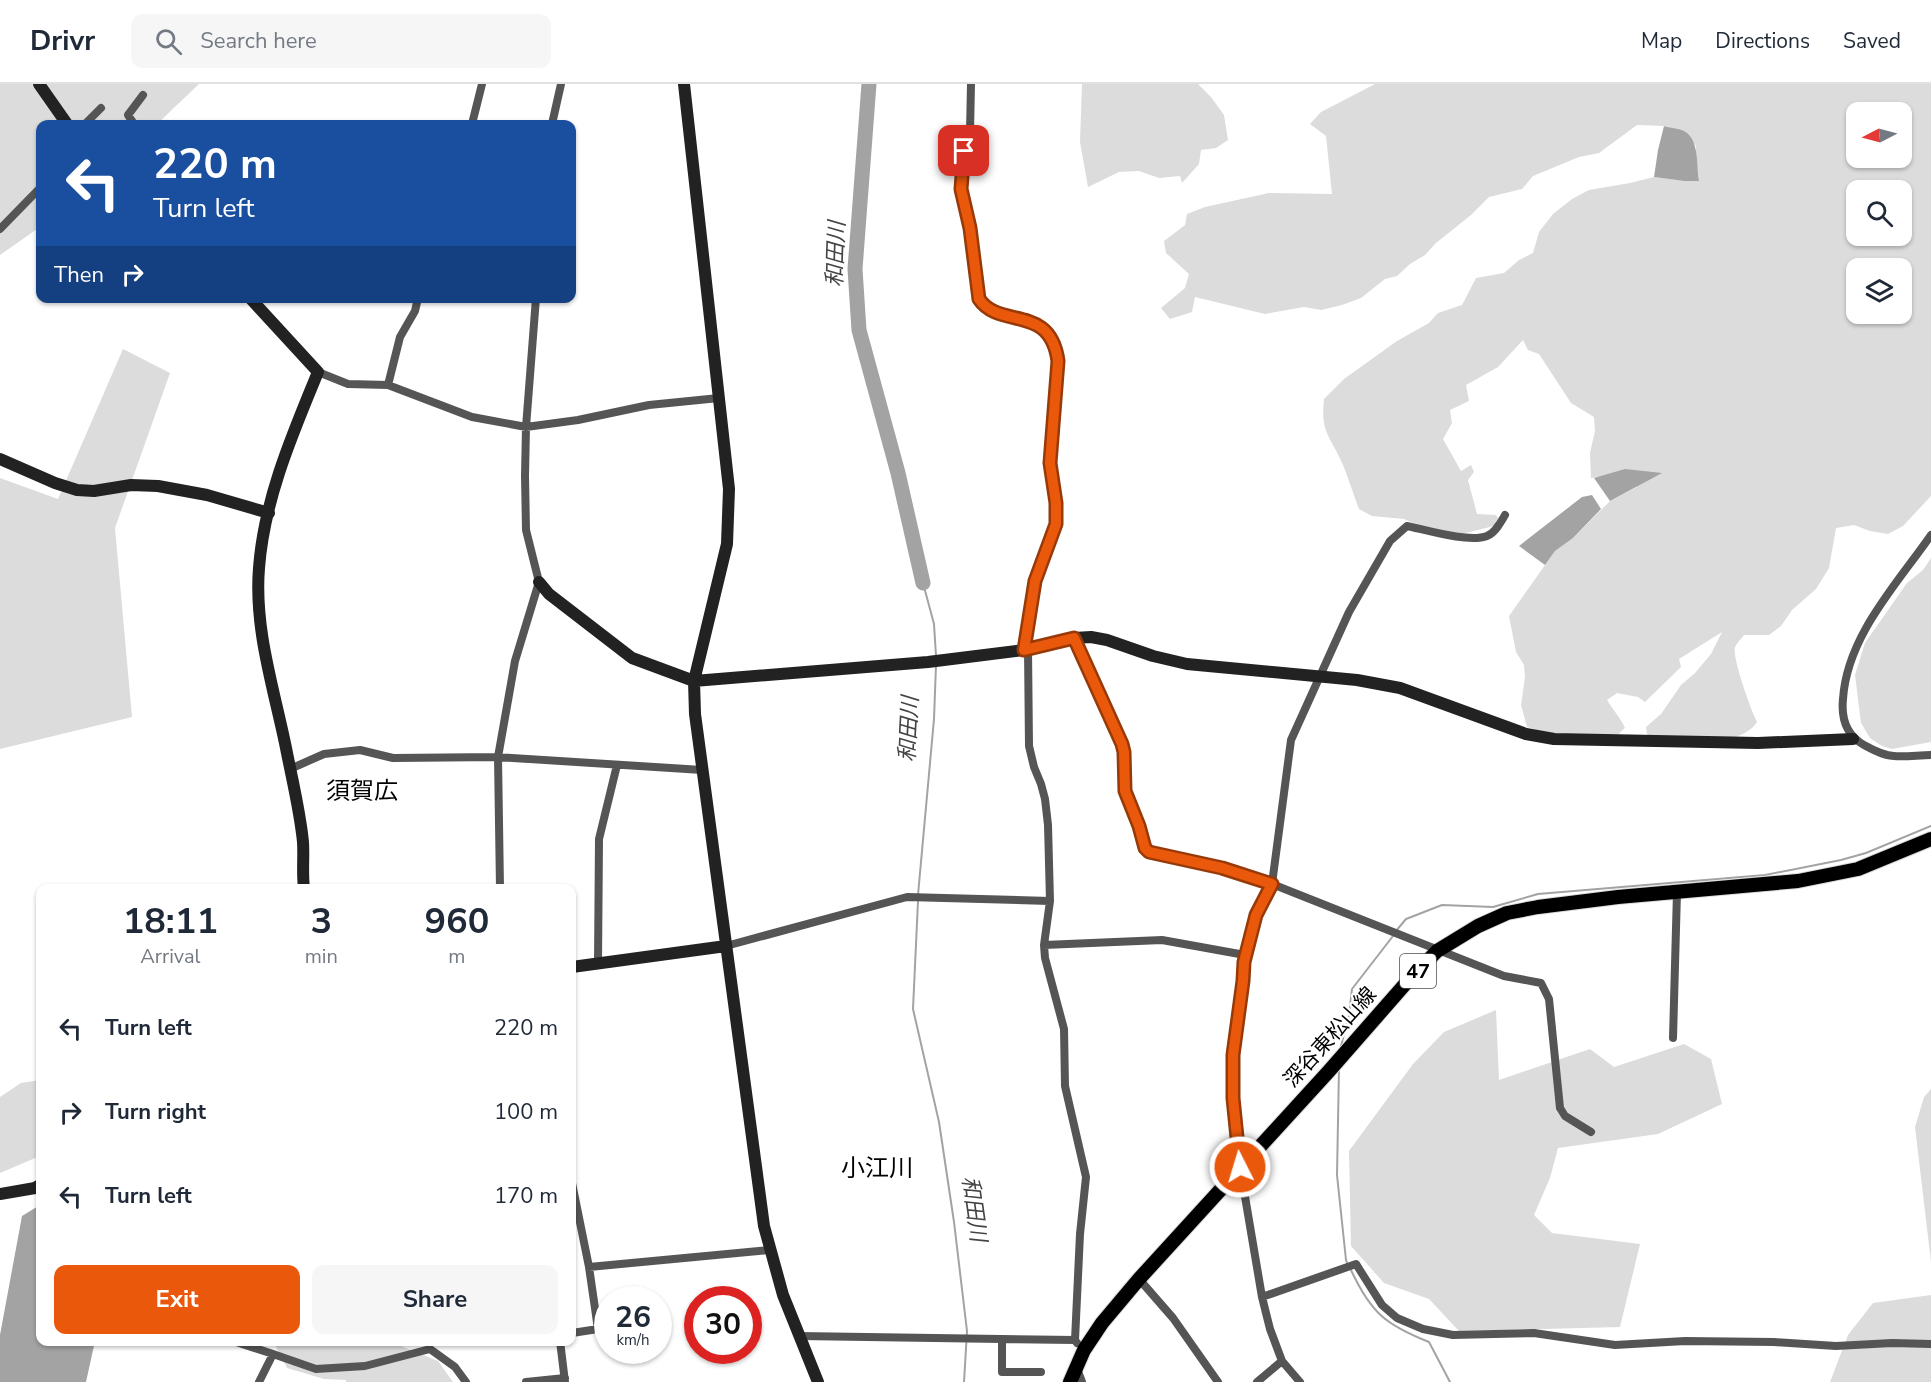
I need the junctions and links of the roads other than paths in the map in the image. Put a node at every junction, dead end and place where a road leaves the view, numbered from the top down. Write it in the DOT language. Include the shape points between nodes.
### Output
graph roads {
  1 [pos="39,84"];
  2 [pos="482,84"];
  3 [pos="561,84"];
  4 [pos="684,84"];
  5 [pos="971,84"];
  6 [pos="143,95"];
  7 [pos="101,108"];
  8 [pos="65,120"];
  9 [pos="89,120"];
  10 [pos="131,120"];
  11 [pos="473,120"];
  12 [pos="553,120"];
  13 [pos="36,192"];
  14 [pos="0,229"];
  15 [pos="255,303"];
  16 [pos="417,303"];
  17 [pos="536,303"];
  18 [pos="318,372"];
  19 [pos="388,385"];
  20 [pos="719,398"];
  21 [pos="526,427"];
  22 [pos="0,459"];
  23 [pos="268,513"];
  24 [pos="1505,515"];
  25 [pos="1931,535"];
  26 [pos="539,582"];
  27 [pos="1074,638"];
  28 [pos="1026,650"];
  29 [pos="1318,677"];
  30 [pos="694,681"];
  31 [pos="1853,740"];
  32 [pos="1931,755"];
  33 [pos="498,757"];
  34 [pos="618,765"];
  35 [pos="290,769"];
  36 [pos="702,770"];
  37 [pos="1931,839"];
  38 [pos="304,884"];
  39 [pos="500,884"];
  40 [pos="1272,884"];
  41 [pos="1677,892"];
  42 [pos="1050,901"];
  43 [pos="1044,945"];
  44 [pos="726,946"];
  45 [pos="1437,951"];
  46 [pos="1245,955"];
  47 [pos="598,963"];
  48 [pos="576,966"];
  49 [pos="1673,1038"];
  50 [pos="1591,1132"];
  51 [pos="1240,1167"];
  52 [pos="36,1187"];
  53 [pos="0,1194"];
  54 [pos="576,1203"];
  55 [pos="769,1250"];
  56 [pos="589,1267"];
  57 [pos="1139,1279"];
  58 [pos="1263,1297"];
  59 [pos="576,1332"];
  60 [pos="799,1336"];
  61 [pos="1002,1339"];
  62 [pos="1931,1344"];
  63 [pos="1080,1345"];
  64 [pos="248,1346"];
  65 [pos="561,1346"];
  66 [pos="273,1354"];
  67 [pos="1282,1361"];
  68 [pos="1076,1365"];
  69 [pos="1041,1372"];
  70 [pos="565,1380"];
  71 [pos="259,1382"];
  72 [pos="466,1382"];
  73 [pos="526,1382"];
  74 [pos="818,1382"];
  75 [pos="1070,1382"];
  76 [pos="1082,1382"];
  77 [pos="1218,1382"];
  78 [pos="1257,1382"];
  79 [pos="1300,1382"];
  1 -- 8 [label="street"];
  2 -- 11 [label="street"];
  3 -- 12 [label="street"];
  4 -- 20 [label="street"];
  5 -- 28 [label="street" via="970,132 961,189 974,249 979,299 985,308 1046,331 1056,344 1058,361 1050,463 1056,524 1035,581"];
  6 -- 10 [label="street" via="128,115"];
  7 -- 9 [label="street"];
  13 -- 14 [label="street"];
  15 -- 18 [label="street"];
  16 -- 19 [label="street" via="400,337"];
  17 -- 21 [label="street"];
  18 -- 19 [label="street" via="348,384"];
  18 -- 23 [label="street" via="291,436"];
  19 -- 21 [label="street" via="472,417"];
  20 -- 21 [label="street" via="649,405"];
  20 -- 30 [label="street" via="729,526 722,572"];
  21 -- 26 [label="street" via="526,530"];
  22 -- 23 [label="street" via="77,490 158,486"];
  23 -- 35 [label="street" via="258,598"];
  24 -- 29 [label="street" via="1487,536 1469,538 1407,526 1400,532 1375,564"];
  25 -- 31 [label="street" via="1862,634 1847,669 1842,710"];
  26 -- 30 [label="street" via="632,658"];
  26 -- 33 [label="street" via="515,661"];
  27 -- 28 [label="street"];
  27 -- 29 [label="street" via="1107,640 1187,664"];
  27 -- 40 [label="street" via="1124,752 1125,791 1145,848"];
  28 -- 30 [label="street"];
  28 -- 42 [label="street" via="1029,746 1045,799"];
  29 -- 31 [label="street" via="1400,688 1526,734 1554,739 1728,743"];
  29 -- 40 [label="street" via="1289,745"];
  30 -- 36 [label="street"];
  31 -- 32 [label="street" via="1892,756"];
  33 -- 34 [label="street"];
  33 -- 35 [label="street" via="393,758 360,750 324,754"];
  33 -- 39 [label="street"];
  34 -- 36 [label="street"];
  34 -- 47 [label="street" via="599,839"];
  35 -- 38 [label="street" via="303,844"];
  36 -- 44 [label="street"];
  37 -- 41 [label="main road, 深谷東松山線 / 47" via="1857,869 1798,881"];
  40 -- 45 [label="street"];
  40 -- 46 [label="street" via="1256,915"];
  41 -- 45 [label="main road, 深谷東松山線 / 47" via="1507,913"];
  41 -- 49 [label="street"];
  42 -- 43 [label="street"];
  42 -- 44 [label="street" via="907,897"];
  43 -- 46 [label="street" via="1162,940"];
  43 -- 63 [label="street" via="1064,1029 1065,1086 1086,1177 1080,1233"];
  44 -- 47 [label="street"];
  44 -- 55 [label="street"];
  45 -- 50 [label="street" via="1504,976 1540,983 1549,999 1560,1108 1565,1116"];
  45 -- 51 [label="main road, 深谷東松山線 / 47"];
  46 -- 51 [label="street" via="1232,1073"];
  47 -- 48 [label="street"];
  51 -- 57 [label="main road, 深谷東松山線 / 47"];
  51 -- 58 [label="street"];
  52 -- 53 [label="street"];
  54 -- 56 [label="street"];
  55 -- 56 [label="street"];
  55 -- 60 [label="street"];
  56 -- 59 [label="street" via="598,1329"];
  57 -- 63 [label="main road, 深谷東松山線 / 47"];
  57 -- 77 [label="street" via="1173,1318"];
  58 -- 62 [label="street" via="1356,1264 1382,1305 1397,1318 1453,1335 1534,1333 1615,1345 1685,1341 1836,1346"];
  58 -- 67 [label="street"];
  60 -- 61 [label="street"];
  60 -- 74 [label="street"];
  61 -- 63 [label="street"];
  61 -- 69 [label="street" via="1002,1372"];
  63 -- 68 [label="main road, 深谷東松山線 / 47"];
  64 -- 66 [label="street"];
  65 -- 70 [label="street"];
  66 -- 71 [label="street"];
  66 -- 72 [label="street" via="316,1369 335,1369 365,1366 430,1349 455,1366"];
  67 -- 78 [label="street"];
  67 -- 79 [label="street"];
  68 -- 75 [label="main road, 深谷東松山線 / 47"];
  68 -- 76 [label="street"];
  70 -- 73 [label="street"];
}
